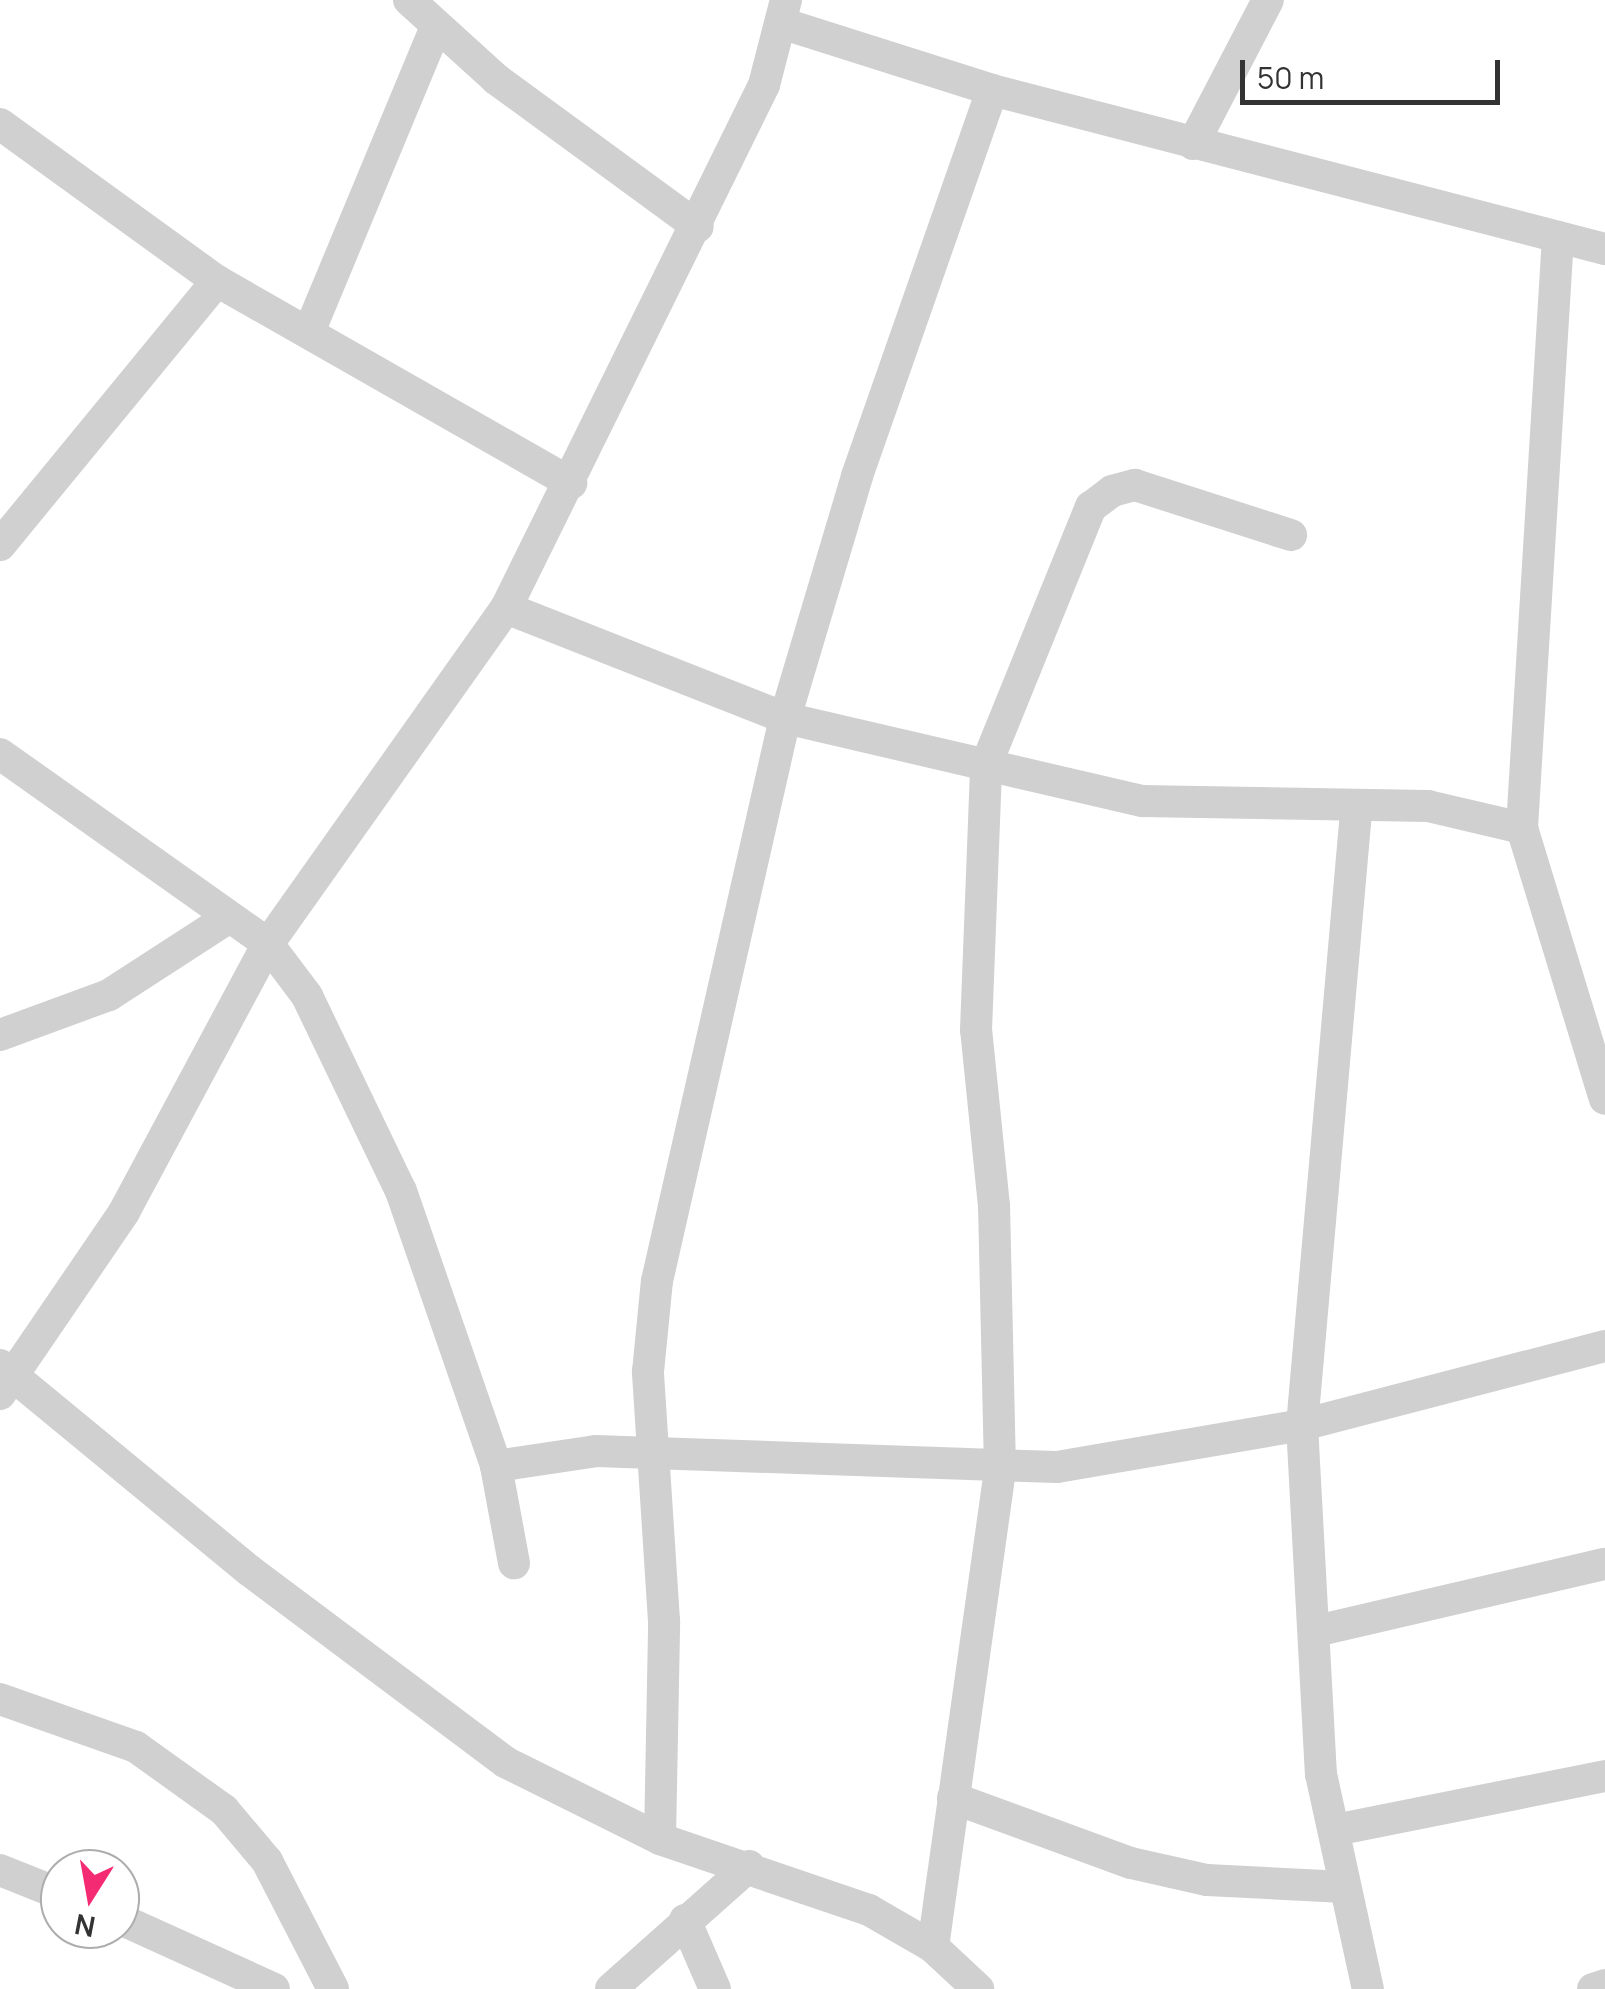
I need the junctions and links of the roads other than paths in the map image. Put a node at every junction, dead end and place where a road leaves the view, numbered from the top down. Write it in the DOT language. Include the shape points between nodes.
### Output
graph roads {
  1 [pos="409,0"];
  2 [pos="1268,0"];
  3 [pos="784,12"];
  4 [pos="436,29"];
  5 [pos="992,90"];
  6 [pos="0,124"];
  7 [pos="1194,144"];
  8 [pos="698,227"];
  9 [pos="1558,237"];
  10 [pos="1605,249"];
  11 [pos="217,280"];
  12 [pos="309,332"];
  13 [pos="571,483"];
  14 [pos="1290,535"];
  15 [pos="0,545"];
  16 [pos="506,608"];
  17 [pos="785,718"];
  18 [pos="0,754"];
  19 [pos="986,765"];
  20 [pos="1356,812"];
  21 [pos="1522,828"];
  22 [pos="225,920"];
  23 [pos="268,944"];
  24 [pos="0,1035"];
  25 [pos="1605,1099"];
  26 [pos="1605,1346"];
  27 [pos="4,1379"];
  28 [pos="1302,1425"];
  29 [pos="659,1454"];
  30 [pos="496,1466"];
  31 [pos="1000,1469"];
  32 [pos="514,1563"];
  33 [pos="1605,1564"];
  34 [pos="1316,1631"];
  35 [pos="0,1699"];
  36 [pos="1605,1776"];
  37 [pos="953,1798"];
  38 [pos="1334,1830"];
  39 [pos="660,1839"];
  40 [pos="749,1866"];
  41 [pos="0,1870"];
  42 [pos="40,1886"];
  43 [pos="1344,1887"];
  44 [pos="684,1920"];
  45 [pos="140,1928"];
  46 [pos="933,1946"];
  47 [pos="1605,1985"];
  48 [pos="274,1989"];
  49 [pos="333,1989"];
  50 [pos="610,1989"];
  51 [pos="715,1989"];
  52 [pos="978,1989"];
  53 [pos="1368,1989"];
  54 [pos="1593,1989"];
  1 -- 4 [label="street"];
  2 -- 7 [label="street"];
  3 -- 5 [label="street"];
  3 -- 8 [label="street" via="764,85"];
  4 -- 8 [label="street"];
  4 -- 12 [label="street"];
  5 -- 7 [label="street"];
  5 -- 17 [label="street" via="856,476"];
  6 -- 11 [label="street"];
  7 -- 9 [label="street"];
  8 -- 13 [label="street"];
  9 -- 10 [label="street"];
  9 -- 21 [label="street"];
  11 -- 12 [label="street"];
  11 -- 15 [label="street"];
  12 -- 13 [label="street"];
  13 -- 16 [label="street"];
  14 -- 19 [label="street" via="1135,485 1112,491 1091,508"];
  16 -- 17 [label="street"];
  16 -- 23 [label="street"];
  17 -- 19 [label="street"];
  17 -- 29 [label="street" via="657,1281 648,1372"];
  18 -- 22 [label="street"];
  19 -- 20 [label="street" via="1188,806"];
  19 -- 31 [label="street" via="976,1030 994,1206"];
  20 -- 21 [label="street" via="1428,806"];
  20 -- 28 [label="street"];
  21 -- 25 [label="street"];
  22 -- 23 [label="street"];
  22 -- 24 [label="street" via="108,995"];
  23 -- 27 [label="street" via="133,1196"];
  23 -- 30 [label="street" via="358,1091"];
  26 -- 28 [label="street"];
  27 -- 39 [label="street" via="505,1762"];
  28 -- 31 [label="street" via="1126,1458"];
  28 -- 34 [label="street"];
  29 -- 30 [label="street" via="548,1454"];
  29 -- 31 [label="street"];
  29 -- 39 [label="street"];
  30 -- 32 [label="street"];
  31 -- 37 [label="street"];
  33 -- 34 [label="street"];
  34 -- 38 [label="street" via="1321,1774"];
  35 -- 49 [label="street" via="136,1748 224,1810 267,1860"];
  36 -- 38 [label="street"];
  37 -- 43 [label="street" via="1130,1863 1207,1880"];
  37 -- 46 [label="street"];
  38 -- 43 [label="street"];
  39 -- 40 [label="street"];
  40 -- 44 [label="street"];
  40 -- 46 [label="street" via="870,1910"];
  41 -- 42 [label="street"];
  43 -- 53 [label="street"];
  44 -- 50 [label="street"];
  44 -- 51 [label="street"];
  45 -- 48 [label="street"];
  46 -- 52 [label="street"];
  47 -- 54 [label="street"];
}
